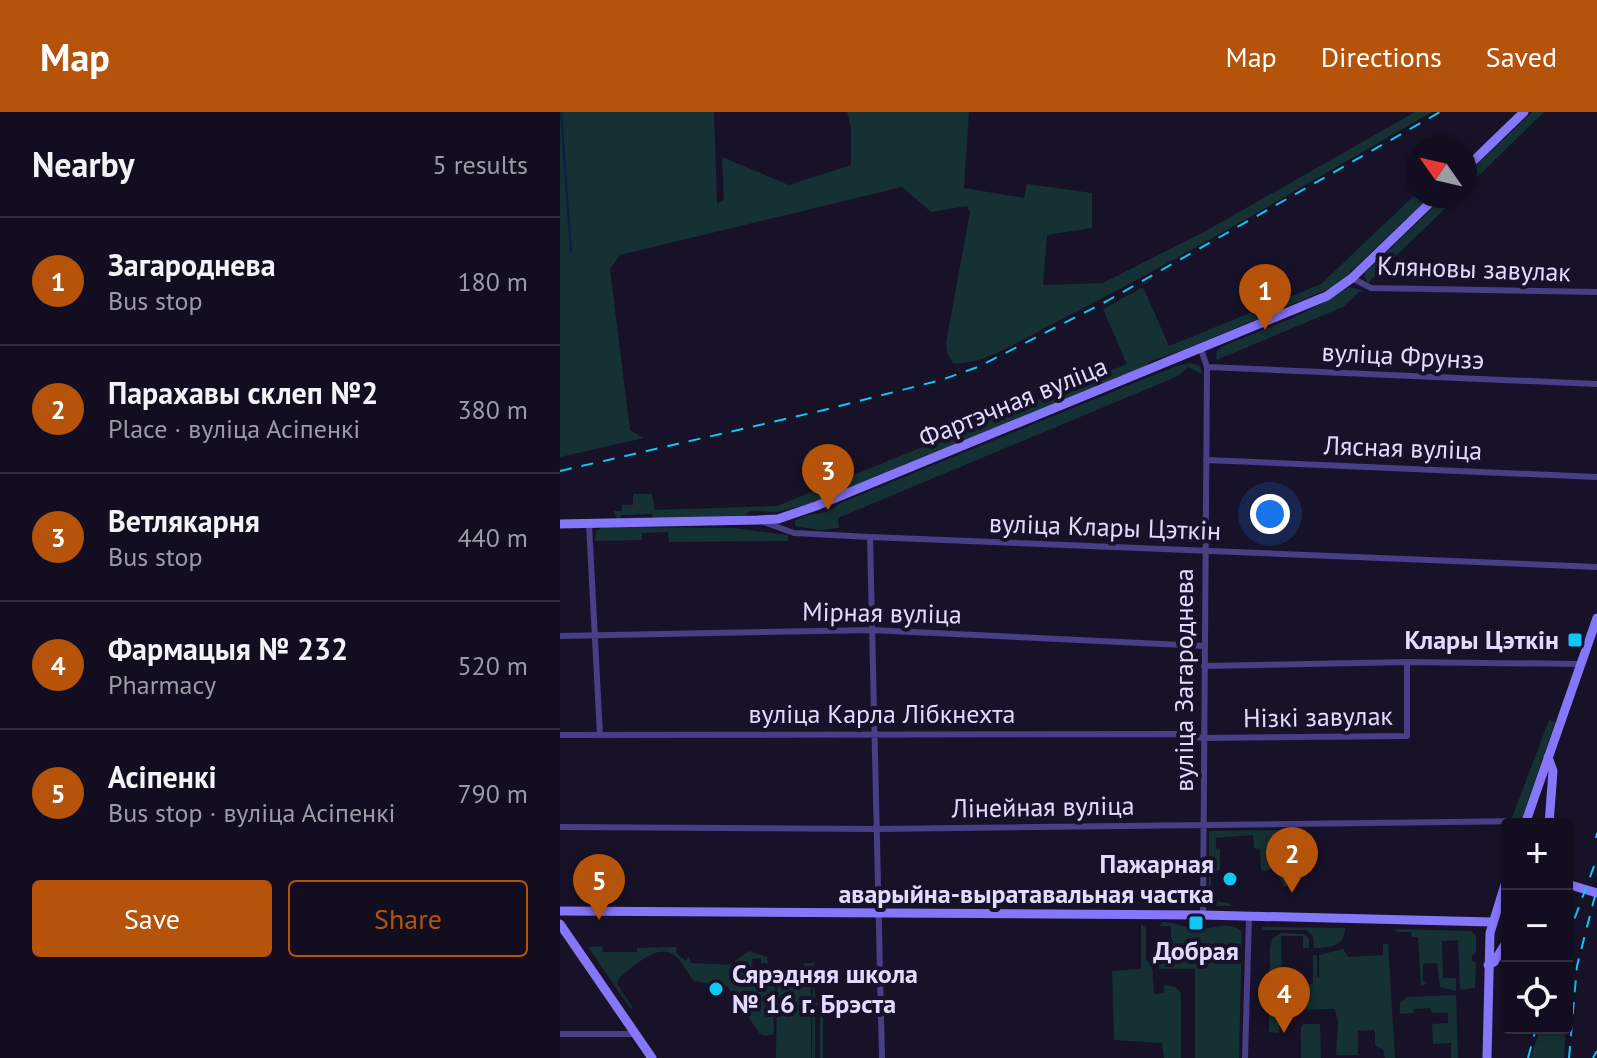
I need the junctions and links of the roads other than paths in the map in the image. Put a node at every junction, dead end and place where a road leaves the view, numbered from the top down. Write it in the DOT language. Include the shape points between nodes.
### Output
graph roads {
  1 [pos="1524,112"];
  2 [pos="1477,157"];
  3 [pos="1425,208"];
  4 [pos="1352,278"];
  5 [pos="1597,292"];
  6 [pos="1201,349"];
  7 [pos="1207,367"];
  8 [pos="1597,384"];
  9 [pos="1206,460"];
  10 [pos="1597,477"];
  11 [pos="758,520"];
  12 [pos="560,524"];
  13 [pos="589,524"];
  14 [pos="870,537"];
  15 [pos="1205,551"];
  16 [pos="1597,567"];
  17 [pos="1597,618"];
  18 [pos="871,630"];
  19 [pos="593,634"];
  20 [pos="560,636"];
  21 [pos="1204,646"];
  22 [pos="1407,662"];
  23 [pos="1580,664"];
  24 [pos="1204,666"];
  25 [pos="875,734"];
  26 [pos="560,735"];
  27 [pos="600,735"];
  28 [pos="1203,738"];
  29 [pos="1548,757"];
  30 [pos="1528,818"];
  31 [pos="1550,818"];
  32 [pos="1501,823"];
  33 [pos="1203,826"];
  34 [pos="560,827"];
  35 [pos="878,829"];
  36 [pos="1573,886"];
  37 [pos="1503,890"];
  38 [pos="1597,893"];
  39 [pos="560,911"];
  40 [pos="878,914"];
  41 [pos="1203,915"];
  42 [pos="1249,916"];
  43 [pos="1492,922"];
  44 [pos="560,924"];
  45 [pos="1501,951"];
  46 [pos="1488,965"];
  47 [pos="560,1034"];
  48 [pos="636,1034"];
  49 [pos="652,1058"];
  50 [pos="882,1058"];
  51 [pos="1245,1058"];
  52 [pos="1487,1058"];
  1 -- 2 [label="main road"];
  3 -- 4 [label="main road, Фартэчная вуліца"];
  4 -- 5 [label="street, Кляновы завулак" via="1371,288"];
  4 -- 6 [label="main road, Фартэчная вуліца" via="1327,296"];
  6 -- 7 [label="street, вуліца Загароднева"];
  6 -- 11 [label="main road, Фартэчная вуліца" via="816,506"];
  7 -- 8 [label="street, вуліца Фрунзэ"];
  7 -- 9 [label="street, вуліца Загароднева"];
  9 -- 10 [label="street, Лясная вуліца"];
  9 -- 15 [label="street, вуліца Загароднева"];
  11 -- 13 [label="main road, Фартэчная вуліца"];
  11 -- 14 [label="street, вуліца Клары Цэткін" via="794,533"];
  12 -- 13 [label="main road, Фартэчная вуліца"];
  13 -- 19 [label="street"];
  14 -- 15 [label="street, вуліца Клары Цэткін"];
  14 -- 18 [label="street"];
  15 -- 16 [label="street, вуліца Клары Цэткін"];
  15 -- 21 [label="street, вуліца Загароднева"];
  17 -- 23 [label="main road"];
  18 -- 19 [label="street, Мірная вуліца"];
  18 -- 21 [label="street, Мірная вуліца"];
  18 -- 25 [label="street"];
  19 -- 20 [label="street, Мірная вуліца"];
  19 -- 27 [label="street"];
  21 -- 24 [label="street, вуліца Загароднева"];
  22 -- 23 [label="street"];
  22 -- 24 [label="street"];
  22 -- 28 [label="street, Нізкі завулак" via="1407,736"];
  23 -- 29 [label="main road"];
  24 -- 28 [label="street, вуліца Загароднева"];
  25 -- 27 [label="street, вуліца Карла Лібкнехта"];
  25 -- 28 [label="street, вуліца Карла Лібкнехта"];
  25 -- 35 [label="street"];
  26 -- 27 [label="street, вуліца Карла Лібкнехта"];
  28 -- 33 [label="street, вуліца Загароднева"];
  29 -- 30 [label="main road"];
  29 -- 31 [label="main road" via="1554,776"];
  32 -- 33 [label="street, Лінейная вуліца"];
  33 -- 35 [label="street, Лінейная вуліца"];
  33 -- 41 [label="street, вуліца Загароднева"];
  34 -- 35 [label="street, Лінейная вуліца"];
  35 -- 40 [label="street"];
  36 -- 38 [label="main road"];
  37 -- 43 [label="main road"];
  39 -- 40 [label="main road"];
  40 -- 41 [label="main road"];
  40 -- 50 [label="street"];
  41 -- 42 [label="main road"];
  42 -- 43 [label="main road"];
  42 -- 51 [label="street"];
  43 -- 46 [label="main road"];
  44 -- 48 [label="main road"];
  45 -- 46 [label="main road"];
  46 -- 52 [label="main road"];
  47 -- 48 [label="street"];
  48 -- 49 [label="main road"];
}
